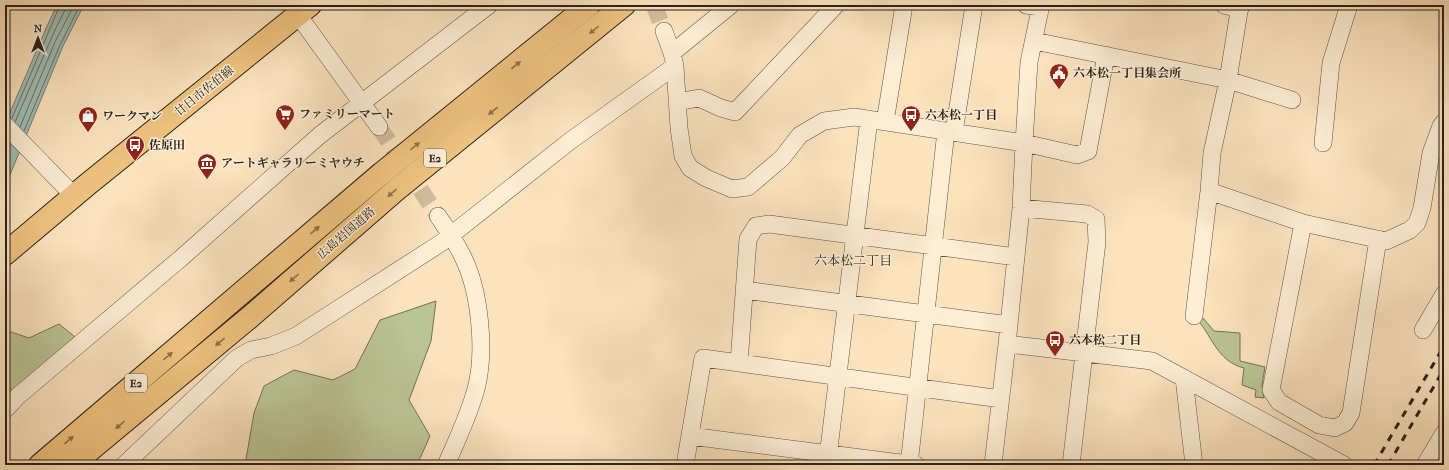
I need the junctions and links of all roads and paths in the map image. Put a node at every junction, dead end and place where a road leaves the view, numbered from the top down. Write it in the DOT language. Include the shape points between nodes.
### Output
graph roads {
  1 [pos="489,5"];
  2 [pos="590,5"];
  3 [pos="624,5"];
  4 [pos="731,5"];
  5 [pos="836,5"];
  6 [pos="904,5"];
  7 [pos="974,5"];
  8 [pos="1349,5"];
  9 [pos="1036,6"];
  10 [pos="1234,6"];
  11 [pos="304,10"];
  12 [pos="664,31"];
  13 [pos="1034,40"];
  14 [pos="1106,55"];
  15 [pos="674,60"];
  16 [pos="1228,80"];
  17 [pos="1292,100"];
  18 [pos="677,102"];
  19 [pos="362,103"];
  20 [pos="877,120"];
  21 [pos="1444,122"];
  22 [pos="5,125"];
  23 [pos="379,127"];
  24 [pos="950,132"];
  25 [pos="1024,143"];
  26 [pos="1323,143"];
  27 [pos="1209,191"];
  28 [pos="74,196"];
  29 [pos="1021,208"];
  30 [pos="438,216"];
  31 [pos="1303,224"];
  32 [pos="451,234"];
  33 [pos="856,235"];
  34 [pos="1378,239"];
  35 [pos="934,246"];
  36 [pos="5,254"];
  37 [pos="1016,257"];
  38 [pos="744,290"];
  39 [pos="1444,294"];
  40 [pos="847,304"];
  41 [pos="926,314"];
  42 [pos="1194,316"];
  43 [pos="1009,325"];
  44 [pos="1423,330"];
  45 [pos="1007,344"];
  46 [pos="1083,353"];
  47 [pos="739,363"];
  48 [pos="838,377"];
  49 [pos="1184,378"];
  50 [pos="918,388"];
  51 [pos="1001,399"];
  52 [pos="5,410"];
  53 [pos="1444,433"];
  54 [pos="690,436"];
  55 [pos="828,460"];
  56 [pos="1342,464"];
  57 [pos="40,465"];
  58 [pos="72,465"];
  59 [pos="124,465"];
  60 [pos="446,465"];
  61 [pos="685,465"];
  62 [pos="912,465"];
  63 [pos="993,465"];
  64 [pos="1071,465"];
  65 [pos="1194,465"];
  66 [pos="1425,465"];
  1 -- 19 [label="street"];
  57 -- 2 [label="main road, 広島岩国道路 / E2, one-way" via="382,173"];
  3 -- 58 [label="main road, 広島岩国道路 / E2, one-way" via="396,190 250,317"];
  4 -- 15 [label="street"];
  5 -- 18 [label="street" via="735,112 699,98"];
  6 -- 20 [label="street"];
  7 -- 24 [label="street"];
  8 -- 26 [label="street" via="1331,63"];
  9 -- 13 [label="street"];
  10 -- 16 [label="street"];
  11 -- 19 [label="street"];
  11 -- 28 [label="main road, 廿日市佐伯線"];
  12 -- 15 [label="street"];
  13 -- 14 [label="street"];
  13 -- 25 [label="street" via="1029,62"];
  14 -- 16 [label="street"];
  14 -- 25 [label="street" via="1088,151 1077,155"];
  15 -- 18 [label="street"];
  15 -- 32 [label="street"];
  16 -- 17 [label="street"];
  16 -- 27 [label="street" via="1212,153"];
  18 -- 20 [label="street" via="683,156 690,168 732,189 748,187 782,158 800,135 824,121 854,117"];
  19 -- 23 [label="street"];
  19 -- 52 [label="street" via="320,135"];
  20 -- 24 [label="street"];
  20 -- 33 [label="street"];
  21 -- 34 [label="street" via="1431,153 1417,224 1386,241"];
  22 -- 28 [label="street"];
  24 -- 25 [label="street"];
  24 -- 35 [label="street"];
  25 -- 29 [label="street"];
  27 -- 31 [label="street"];
  27 -- 42 [label="street"];
  28 -- 36 [label="main road, 廿日市佐伯線"];
  29 -- 37 [label="street"];
  29 -- 46 [label="street" via="1087,214 1096,219 1097,242"];
  30 -- 32 [label="street"];
  31 -- 34 [label="street"];
  31 -- 34 [label="street" via="1271,390 1279,402 1319,425 1335,428 1345,423 1351,413"];
  32 -- 59 [label="street" via="441,243 296,336 271,346 251,350 237,358"];
  32 -- 60 [label="street" via="470,275 479,315 481,351 477,387 472,404"];
  33 -- 35 [label="street"];
  33 -- 38 [label="street" via="769,224 756,226 748,239"];
  33 -- 40 [label="street"];
  35 -- 37 [label="street"];
  35 -- 41 [label="street"];
  37 -- 43 [label="street"];
  38 -- 40 [label="street"];
  38 -- 47 [label="street"];
  39 -- 44 [label="street"];
  40 -- 41 [label="street"];
  40 -- 48 [label="street"];
  41 -- 43 [label="street"];
  41 -- 50 [label="street"];
  43 -- 45 [label="street"];
  45 -- 46 [label="street"];
  45 -- 51 [label="street"];
  46 -- 49 [label="street" via="1152,361"];
  46 -- 64 [label="street"];
  47 -- 48 [label="street"];
  47 -- 54 [label="street" via="703,358"];
  48 -- 50 [label="street"];
  48 -- 55 [label="street"];
  49 -- 56 [label="street"];
  49 -- 65 [label="street"];
  50 -- 51 [label="street"];
  50 -- 62 [label="street"];
  51 -- 63 [label="street"];
  53 -- 66 [label="street"];
  54 -- 55 [label="street"];
  54 -- 61 [label="street"];
  55 -- 62 [label="street"];
}
